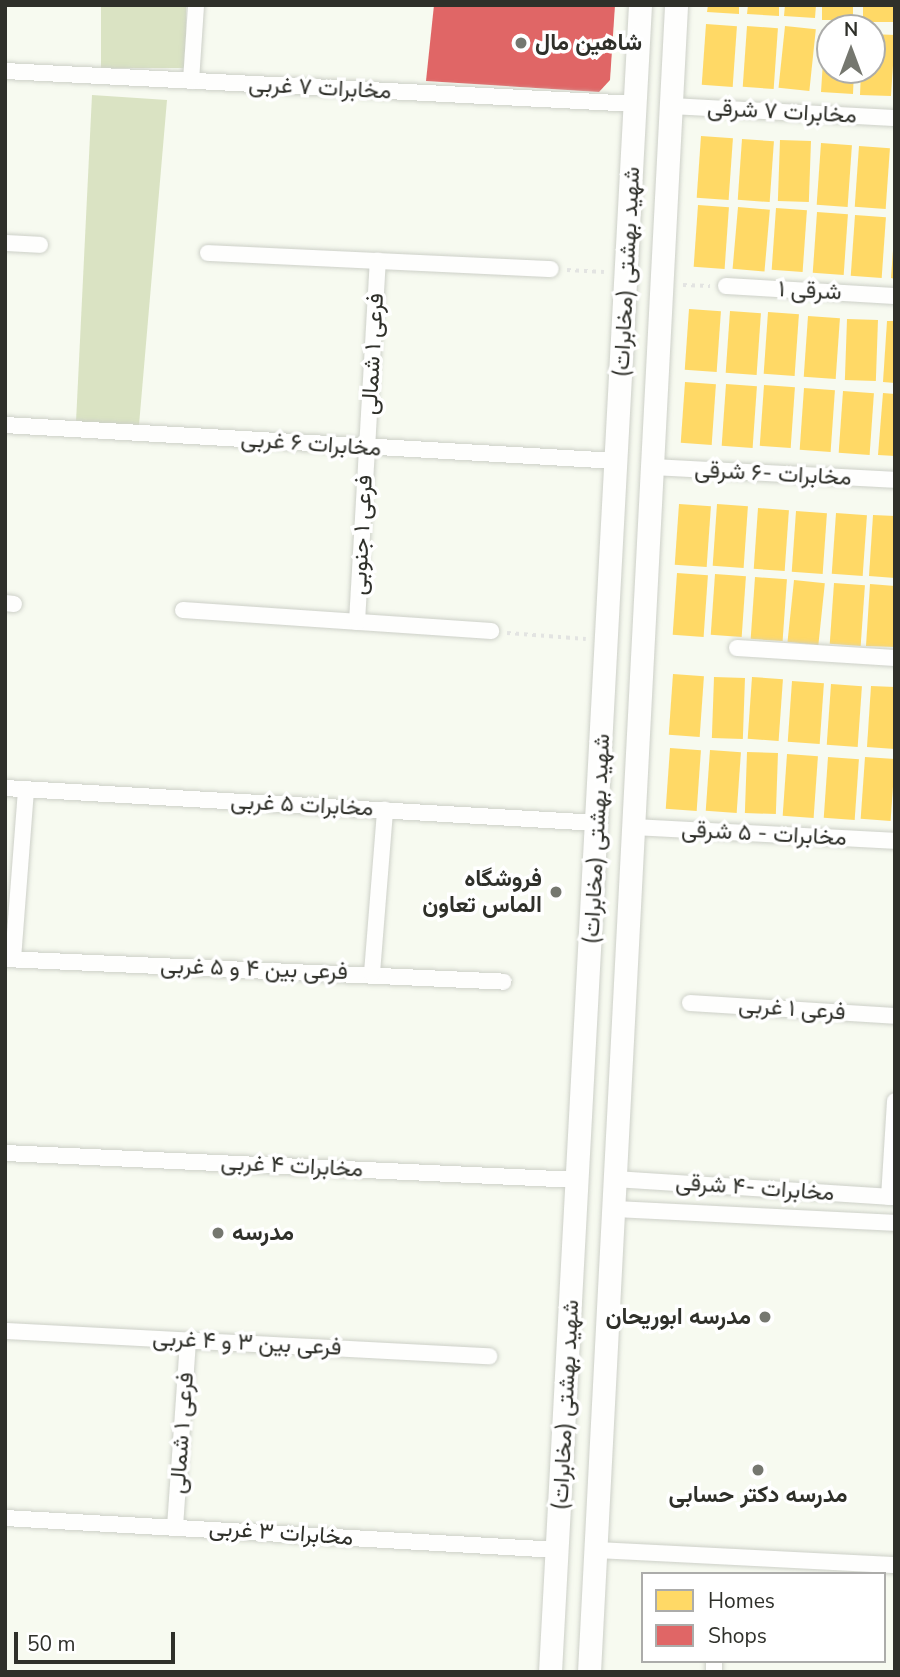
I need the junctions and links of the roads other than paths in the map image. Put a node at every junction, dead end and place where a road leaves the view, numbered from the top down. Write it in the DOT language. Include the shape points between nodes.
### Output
graph roads {
  1 [pos="196,5"];
  2 [pos="640,5"];
  3 [pos="676,5"];
  4 [pos="5,71"];
  5 [pos="191,81"];
  6 [pos="636,104"];
  7 [pos="670,106"];
  8 [pos="895,118"];
  9 [pos="5,243"];
  10 [pos="40,245"];
  11 [pos="208,253"];
  12 [pos="378,261"];
  13 [pos="551,269"];
  14 [pos="726,286"];
  15 [pos="895,296"];
  16 [pos="5,425"];
  17 [pos="367,447"];
  18 [pos="617,461"];
  19 [pos="651,467"];
  20 [pos="895,480"];
  21 [pos="183,610"];
  22 [pos="357,622"];
  23 [pos="491,631"];
  24 [pos="737,648"];
  25 [pos="895,658"];
  26 [pos="606,683"];
  27 [pos="640,685"];
  28 [pos="5,788"];
  29 [pos="26,789"];
  30 [pos="385,810"];
  31 [pos="598,823"];
  32 [pos="632,827"];
  33 [pos="895,841"];
  34 [pos="9,959"];
  35 [pos="372,973"];
  36 [pos="503,982"];
  37 [pos="690,1003"];
  38 [pos="895,1016"];
  39 [pos="895,1101"];
  40 [pos="5,1153"];
  41 [pos="578,1180"];
  42 [pos="615,1180"];
  43 [pos="892,1197"];
  44 [pos="613,1209"];
  45 [pos="895,1223"];
  46 [pos="5,1331"];
  47 [pos="188,1340"];
  48 [pos="489,1356"];
  49 [pos="5,1518"];
  50 [pos="175,1527"];
  51 [pos="558,1550"];
  52 [pos="595,1550"];
  53 [pos="719,1557"];
  54 [pos="895,1565"];
  55 [pos="718,1572"];
  56 [pos="550,1672"];
  57 [pos="589,1672"];
  1 -- 5 [label="street"];
  2 -- 6 [label="main road, شهید بهشتی (مخابرات)"];
  3 -- 7 [label="main road, شهید بهشتی (مخابرات)"];
  4 -- 5 [label="street, مخابرات ۷ غربی"];
  5 -- 6 [label="street, مخابرات ۷ غربی"];
  6 -- 18 [label="main road, شهید بهشتی (مخابرات)"];
  7 -- 8 [label="street, مخابرات ۷ شرقی"];
  7 -- 19 [label="main road, شهید بهشتی (مخابرات)"];
  9 -- 10 [label="street"];
  11 -- 12 [label="street"];
  12 -- 13 [label="street"];
  12 -- 17 [label="street, فرعی ۱ شمالی"];
  14 -- 15 [label="street, شرقی ۱"];
  16 -- 17 [label="street, مخابرات ۶ غربی"];
  17 -- 18 [label="street, مخابرات ۶ غربی"];
  17 -- 22 [label="street, فرعی ۱ جنوبی"];
  18 -- 26 [label="main road, شهید بهشتی (مخابرات)"];
  19 -- 20 [label="street, مخابرات -۶ شرقی"];
  19 -- 27 [label="main road, شهید بهشتی (مخابرات)"];
  21 -- 22 [label="street"];
  22 -- 23 [label="street"];
  24 -- 25 [label="street"];
  26 -- 27 [label="main road"];
  26 -- 31 [label="main road, شهید بهشتی (مخابرات)"];
  27 -- 32 [label="main road, شهید بهشتی (مخابرات)"];
  28 -- 29 [label="street, مخابرات ۵ غربی"];
  29 -- 30 [label="street, مخابرات ۵ غربی"];
  29 -- 34 [label="street"];
  30 -- 31 [label="street, مخابرات ۵ غربی"];
  30 -- 35 [label="street"];
  31 -- 41 [label="main road, شهید بهشتی (مخابرات)"];
  32 -- 33 [label="street, مخابرات - ۵ شرقی"];
  32 -- 42 [label="main road, شهید بهشتی (مخابرات)"];
  34 -- 35 [label="street, فرعی بین ۴ و ۵ غربی"];
  35 -- 36 [label="street, فرعی بین ۴ و ۵ غربی"];
  37 -- 38 [label="street, فرعی ۱ غربی"];
  39 -- 43 [label="street"];
  40 -- 41 [label="street, مخابرات ۴ غربی"];
  41 -- 51 [label="main road, شهید بهشتی (مخابرات)"];
  42 -- 43 [label="street, مخابرات -۴ شرقی"];
  42 -- 44 [label="main road, شهید بهشتی (مخابرات)"];
  44 -- 45 [label="street"];
  44 -- 52 [label="main road, شهید بهشتی (مخابرات)"];
  46 -- 47 [label="street, فرعی بین ۳ و ۴ غربی"];
  47 -- 48 [label="street, فرعی بین ۳ و ۴ غربی"];
  47 -- 50 [label="street, فرعی ۱ شمالی"];
  49 -- 50 [label="street, مخابرات ۳ غربی"];
  50 -- 51 [label="street, مخابرات ۳ غربی"];
  51 -- 56 [label="main road, شهید بهشتی (مخابرات)"];
  52 -- 53 [label="street"];
  52 -- 57 [label="main road, شهید بهشتی (مخابرات)"];
  53 -- 54 [label="street"];
  53 -- 55 [label="street"];
}
